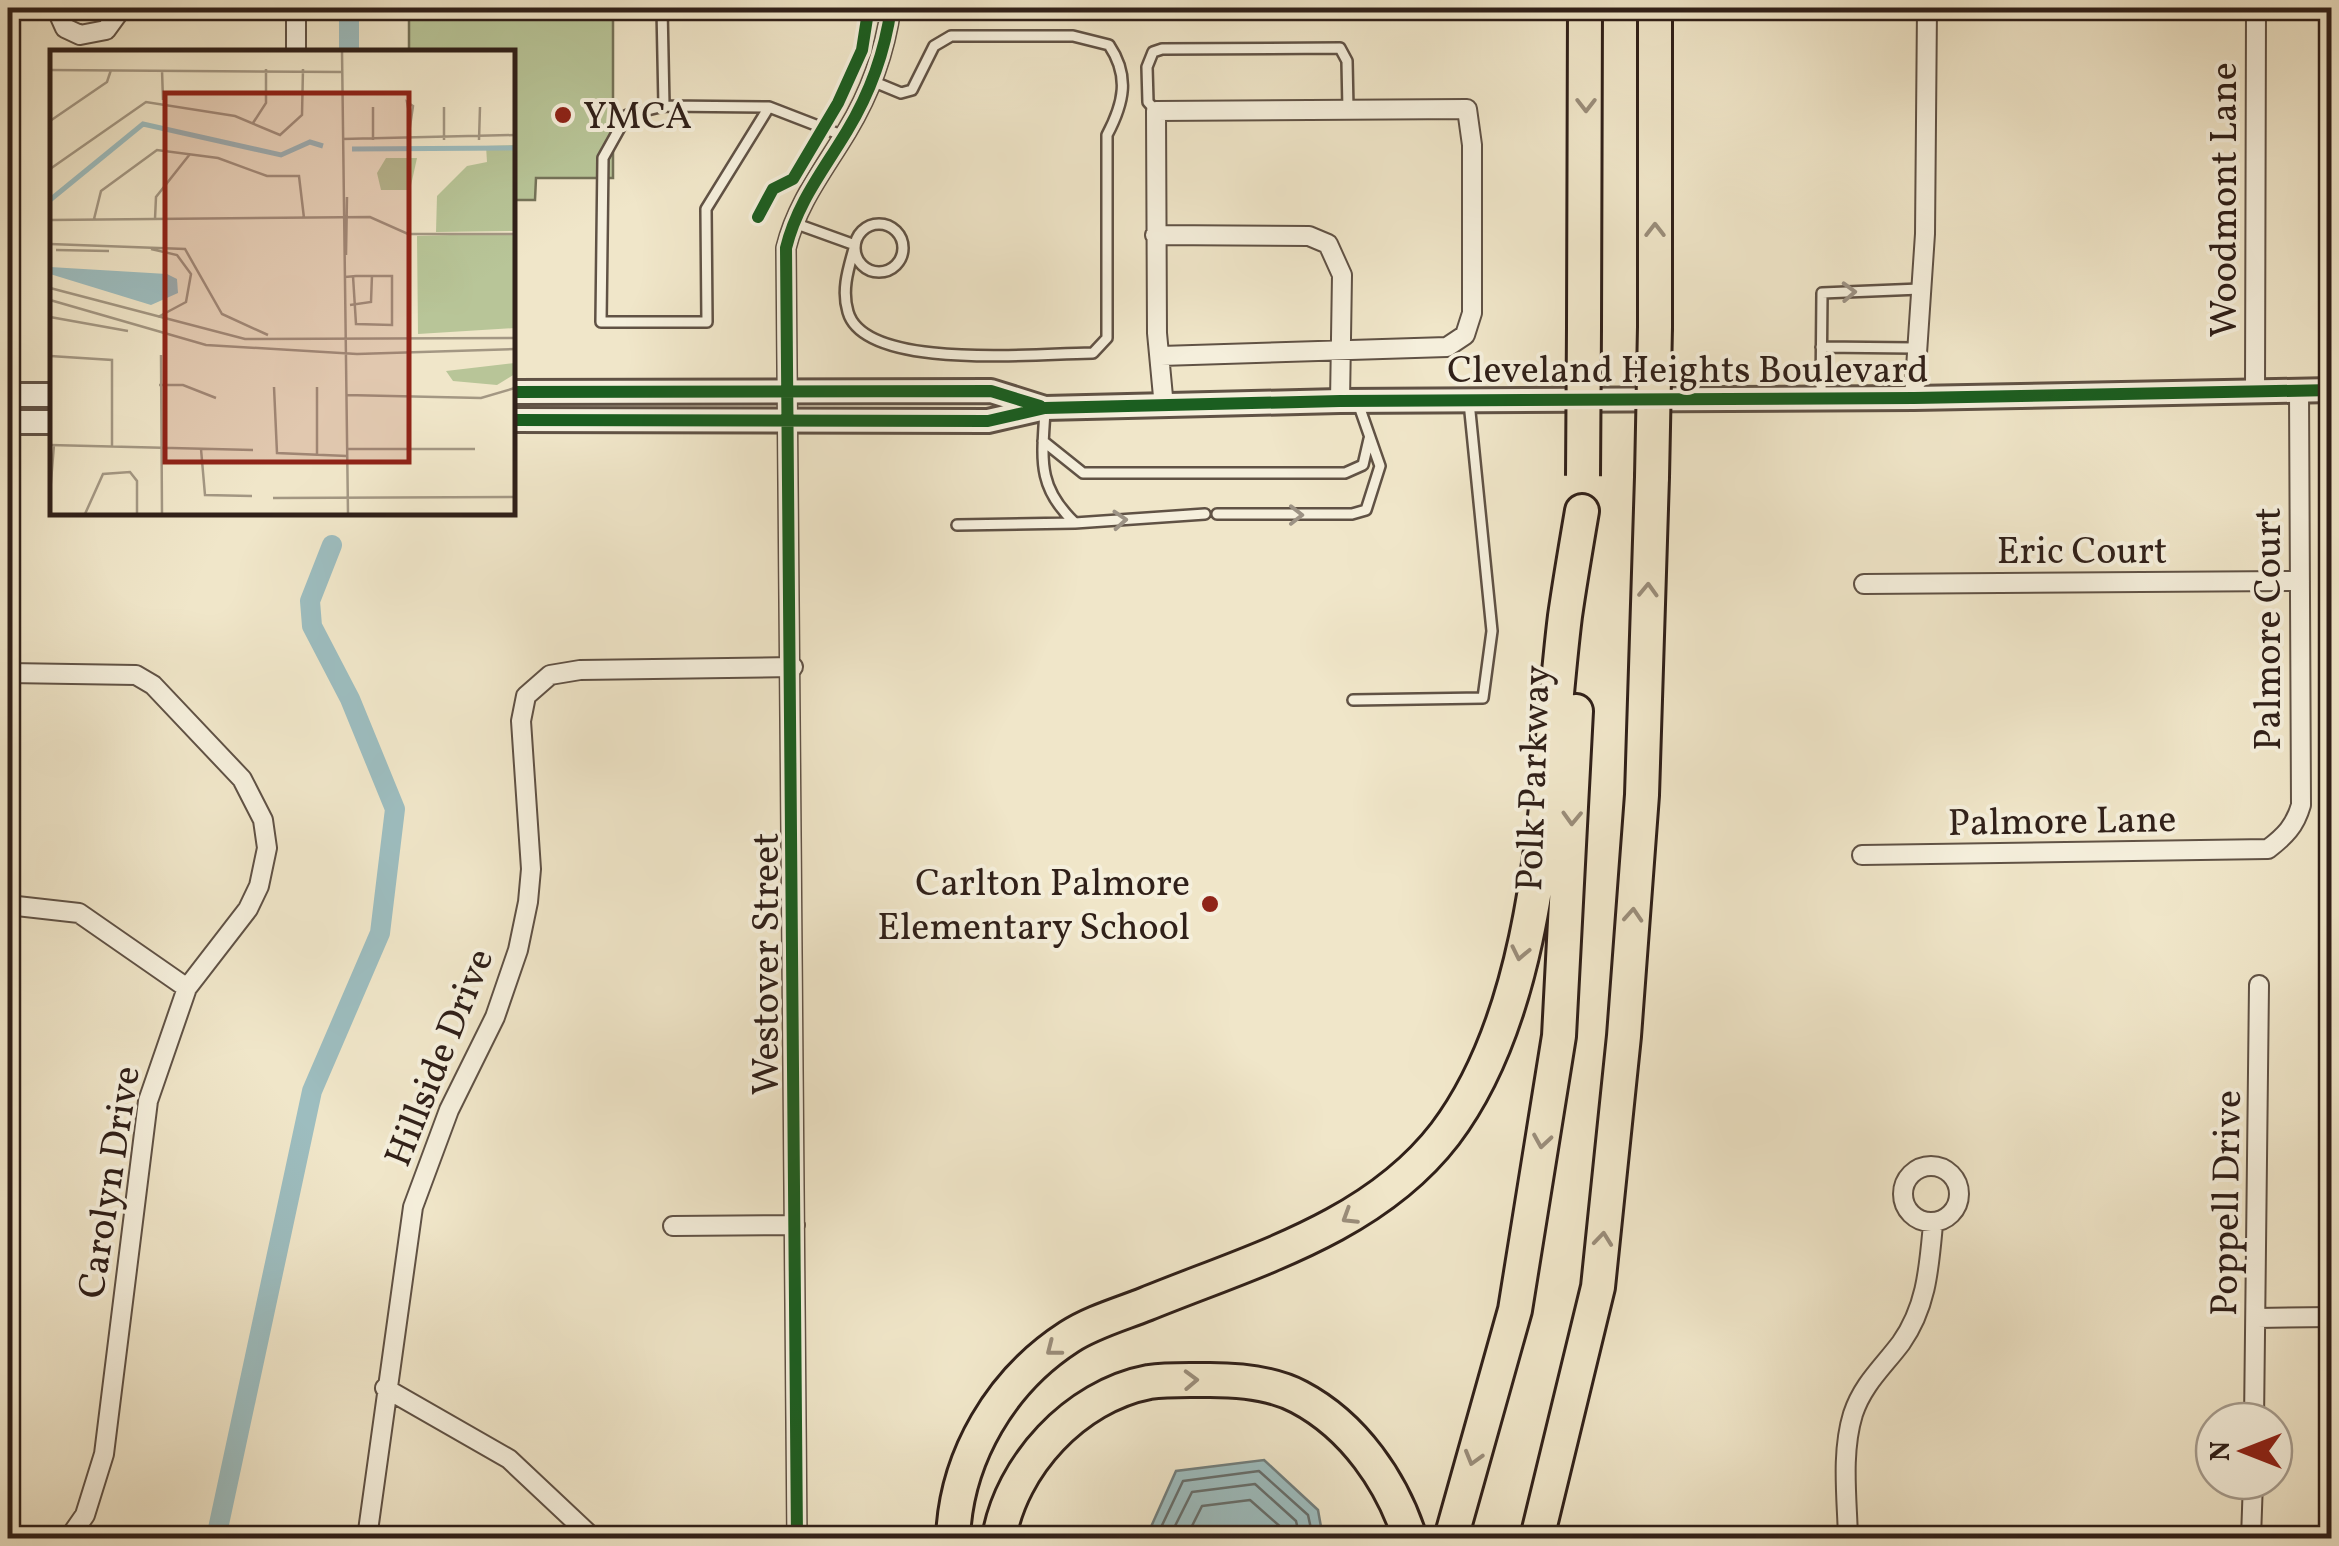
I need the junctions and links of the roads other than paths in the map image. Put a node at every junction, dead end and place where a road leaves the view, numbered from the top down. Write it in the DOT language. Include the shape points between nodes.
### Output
graph roads {
  1 [pos="56,8"];
  2 [pos="122,8"];
  3 [pos="296,8"];
  4 [pos="662,8"];
  5 [pos="891,8"];
  6 [pos="1585,8"];
  7 [pos="1655,8"];
  8 [pos="1927,8"];
  9 [pos="2256,8"];
  10 [pos="296,50"];
  11 [pos="872,80"];
  12 [pos="664,106"];
  13 [pos="769,107"];
  14 [pos="1348,110"];
  15 [pos="1156,111"];
  16 [pos="844,136"];
  17 [pos="792,222"];
  18 [pos="1155,235"];
  19 [pos="856,245"];
  20 [pos="1920,288"];
  21 [pos="1821,347"];
  22 [pos="1914,348"];
  23 [pos="1342,349"];
  24 [pos="1161,356"];
  25 [pos="790,390"];
  26 [pos="2299,390"];
  27 [pos="2332,390"];
  28 [pos="515,392"];
  29 [pos="2255,392"];
  30 [pos="8,395"];
  31 [pos="50,395"];
  32 [pos="1821,398"];
  33 [pos="1914,398"];
  34 [pos="1469,399"];
  35 [pos="1349,400"];
  36 [pos="1164,407"];
  37 [pos="1045,408"];
  38 [pos="515,420"];
  39 [pos="790,420"];
  40 [pos="8,422"];
  41 [pos="50,422"];
  42 [pos="1369,439"];
  43 [pos="1043,442"];
  44 [pos="1582,511"];
  45 [pos="1205,514"];
  46 [pos="1217,514"];
  47 [pos="1076,523"];
  48 [pos="957,525"];
  49 [pos="2300,582"];
  50 [pos="1864,584"];
  51 [pos="793,668"];
  52 [pos="8,673"];
  53 [pos="1353,700"];
  54 [pos="2263,849"];
  55 [pos="1862,855"];
  56 [pos="8,906"];
  57 [pos="2258,985"];
  58 [pos="188,988"];
  59 [pos="795,1224"];
  60 [pos="1933,1224"];
  61 [pos="673,1226"];
  62 [pos="1598,1287"];
  63 [pos="2332,1317"];
  64 [pos="2256,1318"];
  65 [pos="386,1388"];
  66 [pos="2254,1401"];
  67 [pos="2252,1501"];
  68 [pos="69,1538"];
  69 [pos="367,1538"];
  70 [pos="593,1538"];
  71 [pos="797,1538"];
  72 [pos="953,1538"];
  73 [pos="998,1538"];
  74 [pos="1410,1538"];
  75 [pos="1451,1538"];
  76 [pos="1537,1538"];
  77 [pos="1553,1538"];
  78 [pos="1848,1538"];
  79 [pos="2251,1538"];
  1 -- 2 [label="street" via="65,28 80,35 106,30"];
  3 -- 10 [label="street"];
  4 -- 12 [label="lane"];
  5 -- 11 [label="street" via="886,48"];
  6 -- 44 [label="highway, Polk Parkway, one-way, bridge"];
  62 -- 7 [label="highway, one-way, bridge" via="1642,795 1655,327"];
  8 -- 20 [label="street"];
  9 -- 29 [label="street, Woodmont Lane"];
  11 -- 16 [label="street"];
  11 -- 19 [label="lane" via="900,93 912,90 934,46 951,36 1073,36 1110,46 1123,66 1122,108 1107,135 1107,338 1093,353 921,354 868,339 848,315 845,280"];
  12 -- 13 [label="lane"];
  12 -- 13 [label="lane" via="627,115 603,158 601,322 707,322 706,209"];
  13 -- 16 [label="lane"];
  14 -- 15 [label="street"];
  14 -- 15 [label="lane" via="1347,61 1340,48 1162,49 1147,66 1148,102"];
  14 -- 23 [label="street" via="1467,109 1472,312 1465,335 1447,347"];
  15 -- 18 [label="street"];
  16 -- 17 [label="street"];
  17 -- 19 [label="lane"];
  17 -- 25 [label="street, Westover Street" via="786,248"];
  18 -- 23 [label="street" via="1320,238 1337,256 1342,276"];
  18 -- 24 [label="street"];
  19 -- 19 [label="lane" via="863,230 883,224 903,248 892,269 876,272 858,260"];
  21 -- 20 [label="lane, one-way" via="1822,293"];
  20 -- 22 [label="street"];
  21 -- 22 [label="lane"];
  21 -- 32 [label="lane"];
  22 -- 33 [label="street"];
  23 -- 24 [label="street"];
  23 -- 35 [label="street"];
  24 -- 36 [label="street"];
  25 -- 28 [label="street, Cleveland Heights Boulevard"];
  25 -- 37 [label="street, Cleveland Heights Boulevard" via="991,391"];
  25 -- 39 [label="street, Westover Street"];
  26 -- 27 [label="street, Cleveland Heights Boulevard"];
  26 -- 29 [label="street, Cleveland Heights Boulevard"];
  26 -- 49 [label="street, Palmore Court"];
  29 -- 33 [label="street, Cleveland Heights Boulevard"];
  30 -- 31 [label="street"];
  32 -- 33 [label="street, Cleveland Heights Boulevard"];
  32 -- 34 [label="street, Cleveland Heights Boulevard"];
  34 -- 35 [label="street, Cleveland Heights Boulevard"];
  34 -- 53 [label="lane" via="1492,631 1483,698"];
  35 -- 36 [label="street, Cleveland Heights Boulevard"];
  35 -- 42 [label="lane"];
  36 -- 37 [label="street, Cleveland Heights Boulevard"];
  37 -- 39 [label="street, Cleveland Heights Boulevard" via="988,421"];
  37 -- 43 [label="lane"];
  38 -- 39 [label="street, Cleveland Heights Boulevard"];
  39 -- 51 [label="street, Westover Street"];
  40 -- 41 [label="street"];
  42 -- 43 [label="lane" via="1363,465 1345,473 1083,473"];
  46 -- 42 [label="lane, one-way" via="1366,510 1380,466"];
  43 -- 47 [label="lane" via="1045,485"];
  44 -- 72 [label="highway, one-way" via="1542,848 1511,996 1474,1089 1444,1135 1396,1186 1336,1226 1072,1335 1023,1372 986,1419 960,1488"];
  44 -- 75 [label="highway, Polk Parkway, one-way" via="1559,1036 1515,1310"];
  47 -- 45 [label="lane, one-way"];
  47 -- 48 [label="lane"];
  49 -- 50 [label="street, Eric Court"];
  49 -- 54 [label="street, Palmore Court" via="2301,805 2296,823"];
  51 -- 59 [label="street, Westover Street"];
  51 -- 65 [label="street, Hillside Drive" via="580,670 550,675 526,696 521,721 528,902 496,1017 422,1176 406,1236"];
  52 -- 58 [label="street, Carolyn Drive" via="136,675 154,686 250,790 267,848 258,886"];
  54 -- 55 [label="street, Palmore Lane"];
  56 -- 58 [label="street" via="79,913"];
  57 -- 64 [label="street, Poppell Drive"];
  58 -- 68 [label="street, Carolyn Drive" via="148,1101 104,1454 85,1515"];
  59 -- 61 [label="street"];
  59 -- 71 [label="street, Westover Street"];
  60 -- 78 [label="street" via="1922,1306 1854,1412"];
  62 -- 76 [label="highway"];
  62 -- 77 [label="highway"];
  63 -- 64 [label="street"];
  64 -- 66 [label="street, Poppell Drive"];
  65 -- 69 [label="street, Hillside Drive"];
  65 -- 70 [label="street" via="508,1459"];
  67 -- 79 [label="street"];
  73 -- 74 [label="highway, one-way" via="1004,1506 1026,1467 1064,1426 1104,1398 1148,1382 1193,1380 1278,1388 1326,1414 1383,1475"];
}
